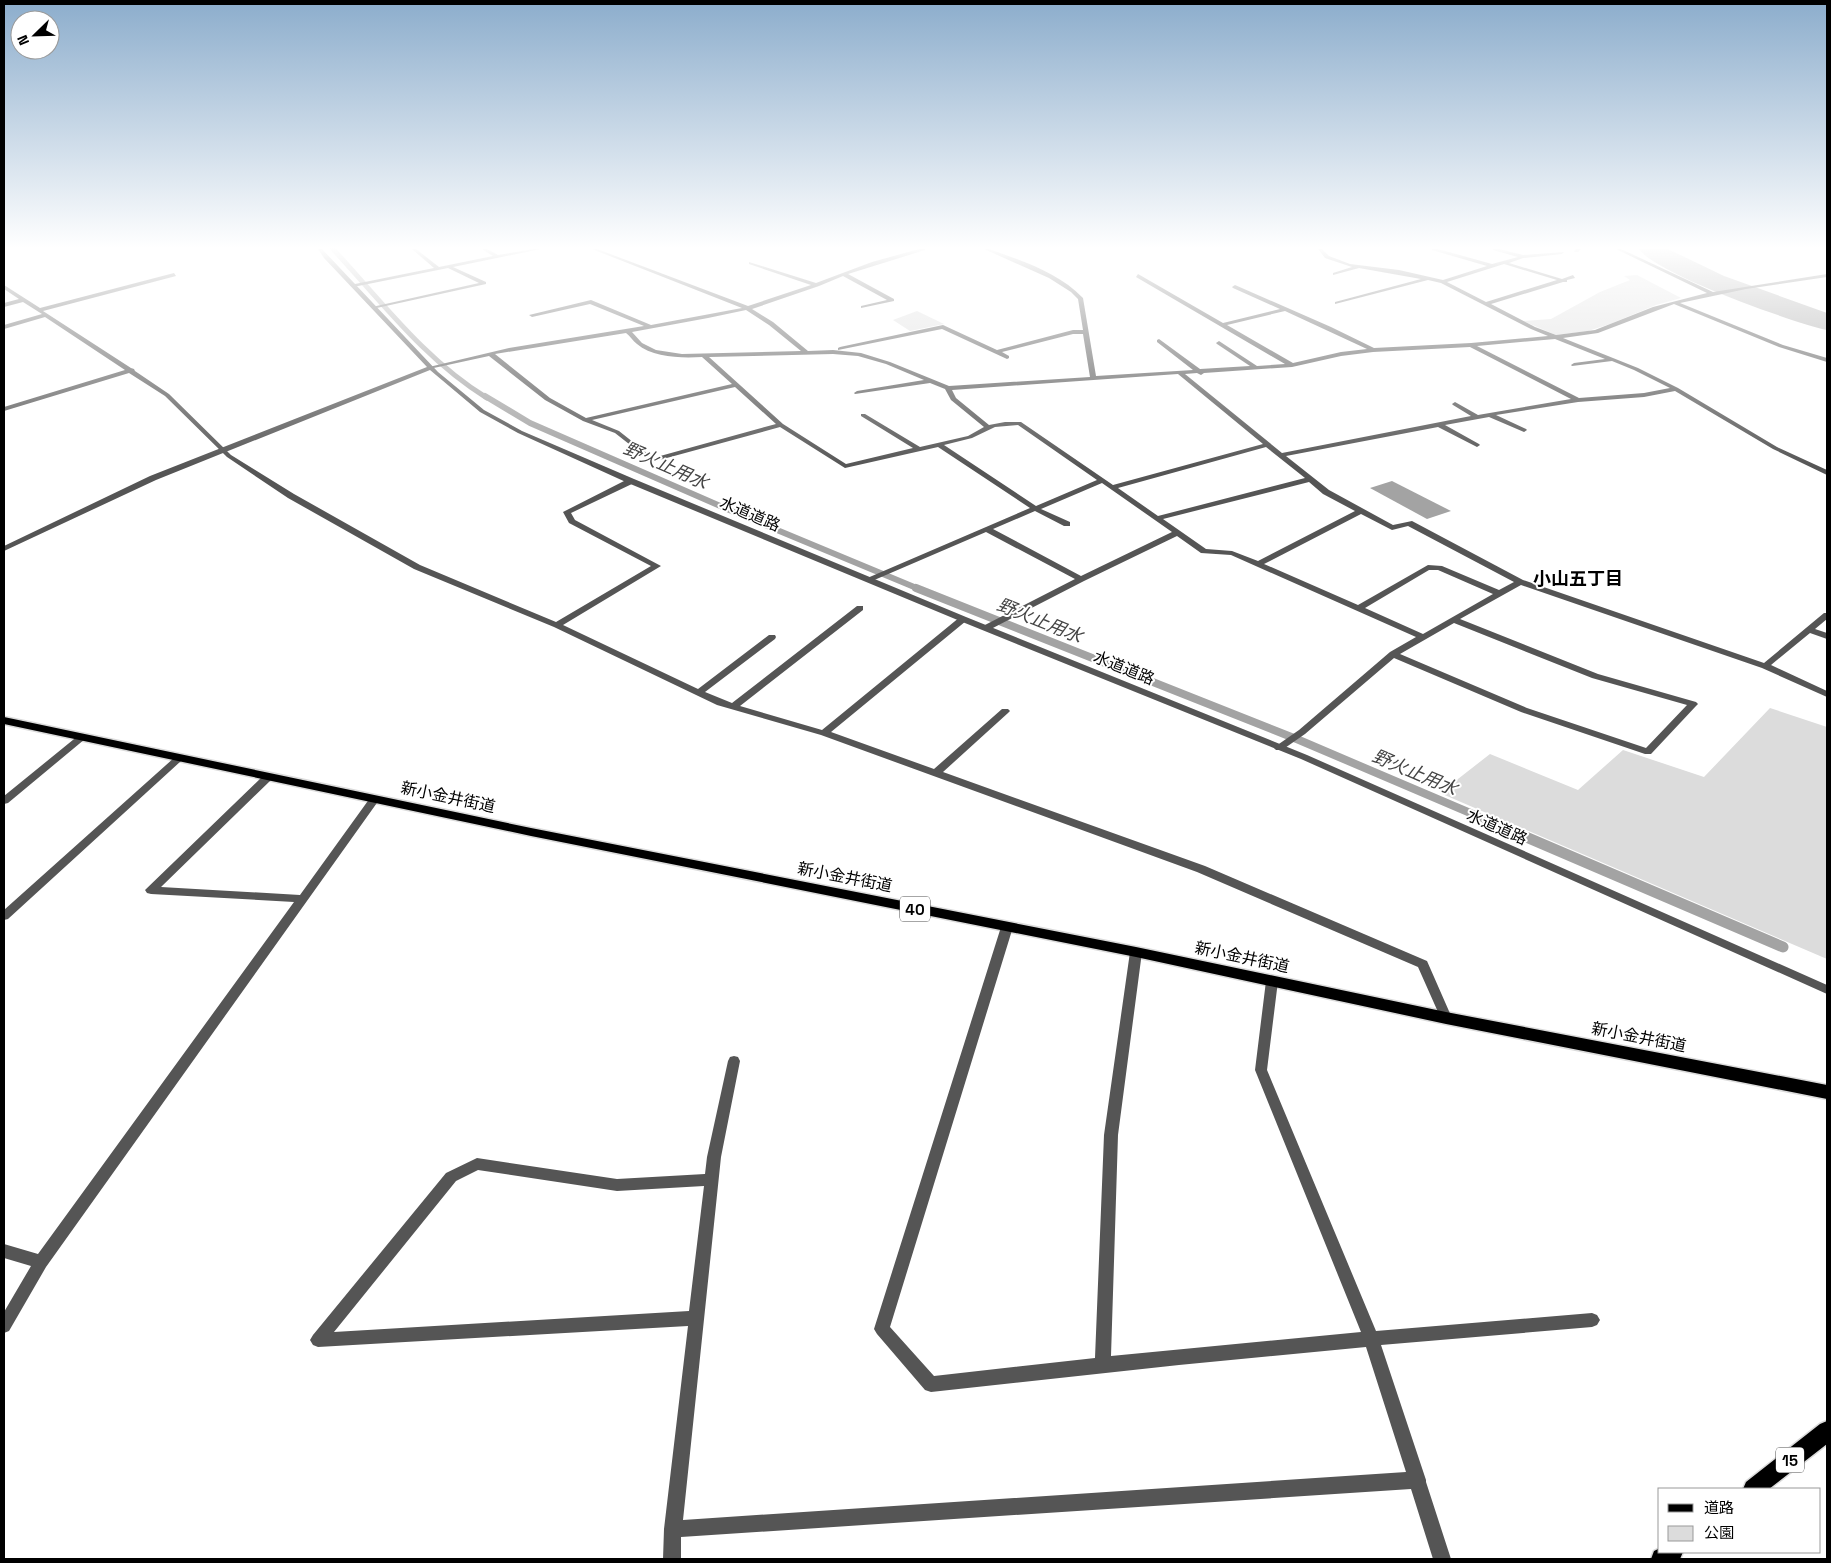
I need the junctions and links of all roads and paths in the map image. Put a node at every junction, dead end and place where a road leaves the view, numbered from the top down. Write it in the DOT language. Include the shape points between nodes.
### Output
graph roads {
  1 [pos="18,322"];
  2 [pos="57,322"];
  3 [pos="387,322"];
  4 [pos="640,322"];
  5 [pos="677,322"];
  6 [pos="769,322"];
  7 [pos="1084,322"];
  8 [pos="1217,322"];
  9 [pos="1234,322"];
  10 [pos="1313,322"];
  11 [pos="1522,322"];
  12 [pos="1623,322"];
  13 [pos="1722,322"];
  14 [pos="1222,325"];
  15 [pos="4,327"];
  16 [pos="652,327"];
  17 [pos="628,331"];
  18 [pos="1086,332"];
  19 [pos="1554,338"];
  20 [pos="1159,341"];
  21 [pos="1219,343"];
  22 [pos="1471,345"];
  23 [pos="1373,350"];
  24 [pos="833,352"];
  25 [pos="996,352"];
  26 [pos="807,353"];
  27 [pos="491,354"];
  28 [pos="702,355"];
  29 [pos="1007,357"];
  30 [pos="1611,360"];
  31 [pos="1827,360"];
  32 [pos="1292,365"];
  33 [pos="1574,365"];
  34 [pos="431,368"];
  35 [pos="1257,368"];
  36 [pos="132,370"];
  37 [pos="1201,372"];
  38 [pos="1180,374"];
  39 [pos="1093,379"];
  40 [pos="930,380"];
  41 [pos="735,385"];
  42 [pos="948,388"];
  43 [pos="1676,388"];
  44 [pos="857,393"];
  45 [pos="1578,400"];
  46 [pos="1455,404"];
  47 [pos="4,409"];
  48 [pos="863,415"];
  49 [pos="1490,415"];
  50 [pos="1477,417"];
  51 [pos="585,420"];
  52 [pos="781,425"];
  53 [pos="1440,425"];
  54 [pos="987,426"];
  55 [pos="1524,430"];
  56 [pos="1269,444"];
  57 [pos="940,445"];
  58 [pos="1477,445"];
  59 [pos="919,449"];
  60 [pos="222,450"];
  61 [pos="1282,455"];
  62 [pos="1827,473"];
  63 [pos="1310,479"];
  64 [pos="631,481"];
  65 [pos="1101,481"];
  66 [pos="1111,488"];
  67 [pos="1036,509"];
  68 [pos="1361,511"];
  69 [pos="1157,518"];
  70 [pos="1067,524"];
  71 [pos="986,529"];
  72 [pos="1178,532"];
  73 [pos="4,549"];
  74 [pos="1259,564"];
  75 [pos="873,577"];
  76 [pos="1080,579"];
  77 [pos="1520,582"];
  78 [pos="1499,593"];
  79 [pos="860,608"];
  80 [pos="1359,608"];
  81 [pos="1827,615"];
  82 [pos="963,619"];
  83 [pos="1454,620"];
  84 [pos="557,625"];
  85 [pos="990,626"];
  86 [pos="1810,630"];
  87 [pos="1827,636"];
  88 [pos="772,637"];
  89 [pos="1423,637"];
  90 [pos="1393,654"];
  91 [pos="1765,666"];
  92 [pos="698,694"];
  93 [pos="1827,694"];
  94 [pos="733,707"];
  95 [pos="1004,711"];
  96 [pos="4,721"];
  97 [pos="824,733"];
  98 [pos="82,738"];
  99 [pos="1279,748"];
  100 [pos="178,759"];
  101 [pos="936,773"];
  102 [pos="267,778"];
  103 [pos="374,800"];
  104 [pos="4,801"];
  105 [pos="302,899"];
  106 [pos="4,916"];
  107 [pos="1006,927"];
  108 [pos="1136,952"];
  109 [pos="1272,981"];
  110 [pos="1827,990"];
  111 [pos="1446,1018"];
  112 [pos="734,1062"];
  113 [pos="1827,1092"];
  114 [pos="711,1180"];
  115 [pos="4,1252"];
  116 [pos="42,1262"];
  117 [pos="696,1318"];
  118 [pos="1592,1320"];
  119 [pos="4,1326"];
  120 [pos="1371,1338"];
  121 [pos="1103,1364"];
  122 [pos="1827,1431"];
  123 [pos="1418,1480"];
  124 [pos="1754,1488"];
  125 [pos="673,1529"];
  126 [pos="672,1559"];
  127 [pos="1442,1559"];
  1 -- 15 [label="street"];
  2 -- 36 [label="street"];
  3 -- 34 [label="street, 水道道路"];
  4 -- 16 [label="street"];
  5 -- 16 [label="street"];
  6 -- 26 [label="street"];
  7 -- 18 [label="street"];
  8 -- 14 [label="street"];
  9 -- 14 [label="street"];
  10 -- 23 [label="street"];
  11 -- 19 [label="street"];
  12 -- 19 [label="street" via="1599,332"];
  13 -- 31 [label="street" via="1780,346"];
  14 -- 32 [label="street"];
  16 -- 17 [label="street"];
  17 -- 27 [label="street"];
  17 -- 28 [label="street" via="640,344 654,351 682,356"];
  18 -- 25 [label="street" via="1074,332"];
  18 -- 39 [label="street"];
  19 -- 22 [label="street"];
  19 -- 30 [label="street"];
  20 -- 37 [label="street"];
  21 -- 35 [label="street"];
  22 -- 23 [label="street"];
  22 -- 45 [label="street"];
  23 -- 32 [label="street"];
  24 -- 25 [label="street" via="943,327"];
  24 -- 26 [label="street"];
  24 -- 40 [label="street" via="859,354"];
  25 -- 29 [label="street"];
  26 -- 28 [label="street"];
  27 -- 34 [label="street"];
  27 -- 51 [label="street" via="568,413"];
  28 -- 41 [label="street"];
  30 -- 33 [label="street"];
  30 -- 43 [label="street"];
  32 -- 35 [label="street"];
  34 -- 60 [label="street"];
  34 -- 64 [label="street, 水道道路" via="471,403 494,418"];
  35 -- 37 [label="street"];
  36 -- 47 [label="street"];
  36 -- 60 [label="street" via="167,394"];
  37 -- 38 [label="street"];
  38 -- 39 [label="street"];
  38 -- 56 [label="street"];
  39 -- 42 [label="street"];
  40 -- 42 [label="street"];
  40 -- 44 [label="street"];
  41 -- 51 [label="street"];
  41 -- 52 [label="street"];
  42 -- 54 [label="street" via="953,399"];
  43 -- 45 [label="street" via="1644,395"];
  43 -- 62 [label="street" via="1775,448"];
  45 -- 49 [label="street"];
  46 -- 50 [label="street"];
  48 -- 59 [label="street"];
  49 -- 50 [label="street"];
  49 -- 55 [label="street"];
  50 -- 53 [label="street"];
  51 -- 52 [label="street" via="617,432 652,460"];
  52 -- 59 [label="street" via="845,466"];
  53 -- 58 [label="street"];
  53 -- 61 [label="street"];
  54 -- 57 [label="street" via="970,437"];
  54 -- 65 [label="street" via="1019,424"];
  56 -- 61 [label="street"];
  56 -- 66 [label="street"];
  57 -- 59 [label="street"];
  57 -- 67 [label="street"];
  60 -- 73 [label="street" via="129,489"];
  60 -- 84 [label="street" via="291,496 417,567"];
  61 -- 63 [label="street"];
  63 -- 68 [label="street" via="1326,492"];
  63 -- 69 [label="street"];
  64 -- 75 [label="street, 水道道路"];
  64 -- 84 [label="street" via="568,512 572,521 657,566"];
  65 -- 66 [label="street"];
  65 -- 67 [label="street"];
  66 -- 69 [label="street"];
  67 -- 70 [label="street"];
  67 -- 71 [label="street"];
  68 -- 74 [label="street"];
  68 -- 77 [label="street" via="1392,528 1409,523"];
  69 -- 72 [label="street"];
  71 -- 75 [label="street"];
  71 -- 76 [label="street"];
  72 -- 74 [label="street" via="1204,551 1232,553"];
  72 -- 76 [label="street"];
  74 -- 80 [label="street"];
  75 -- 82 [label="street, 水道道路"];
  76 -- 85 [label="street"];
  77 -- 78 [label="street"];
  77 -- 91 [label="street"];
  78 -- 80 [label="street" via="1439,568 1428,567"];
  78 -- 83 [label="street"];
  79 -- 94 [label="street"];
  80 -- 89 [label="street"];
  81 -- 86 [label="street"];
  82 -- 85 [label="street, 水道道路"];
  82 -- 97 [label="street"];
  83 -- 89 [label="street"];
  83 -- 90 [label="street" via="1595,676 1694,704 1648,752 1524,710"];
  84 -- 92 [label="street"];
  85 -- 99 [label="street, 水道道路"];
  86 -- 87 [label="street"];
  86 -- 91 [label="street"];
  88 -- 92 [label="street"];
  89 -- 90 [label="street"];
  90 -- 99 [label="street"];
  91 -- 93 [label="street"];
  92 -- 94 [label="street"];
  94 -- 97 [label="street"];
  95 -- 101 [label="street"];
  96 -- 98 [label="main road, 新小金井街道 / 40"];
  97 -- 101 [label="street"];
  98 -- 100 [label="main road, 新小金井街道 / 40"];
  98 -- 104 [label="street"];
  99 -- 110 [label="street, 水道道路"];
  100 -- 102 [label="main road, 新小金井街道 / 40"];
  100 -- 106 [label="street"];
  101 -- 111 [label="street" via="1201,869 1423,964"];
  102 -- 103 [label="main road, 新小金井街道 / 40"];
  102 -- 105 [label="street" via="151,890"];
  103 -- 105 [label="street"];
  103 -- 107 [label="main road, 新小金井街道 / 40"];
  105 -- 116 [label="street"];
  107 -- 108 [label="main road, 新小金井街道 / 40"];
  107 -- 121 [label="street" via="882,1329 931,1384"];
  108 -- 109 [label="main road, 新小金井街道 / 40"];
  108 -- 121 [label="street" via="1111,1135"];
  109 -- 111 [label="main road, 新小金井街道 / 40"];
  109 -- 120 [label="street" via="1262,1070"];
  111 -- 113 [label="main road, 新小金井街道 / 40"];
  112 -- 114 [label="street"];
  114 -- 117 [label="street"];
  114 -- 117 [label="street" via="617,1185 477,1164 451,1177 318,1340"];
  115 -- 116 [label="street"];
  116 -- 119 [label="street"];
  117 -- 125 [label="street"];
  118 -- 120 [label="street"];
  120 -- 121 [label="street"];
  120 -- 123 [label="street"];
  122 -- 124 [label="main road, 15"];
  123 -- 125 [label="street"];
  123 -- 127 [label="street"];
  125 -- 126 [label="street"];
}
